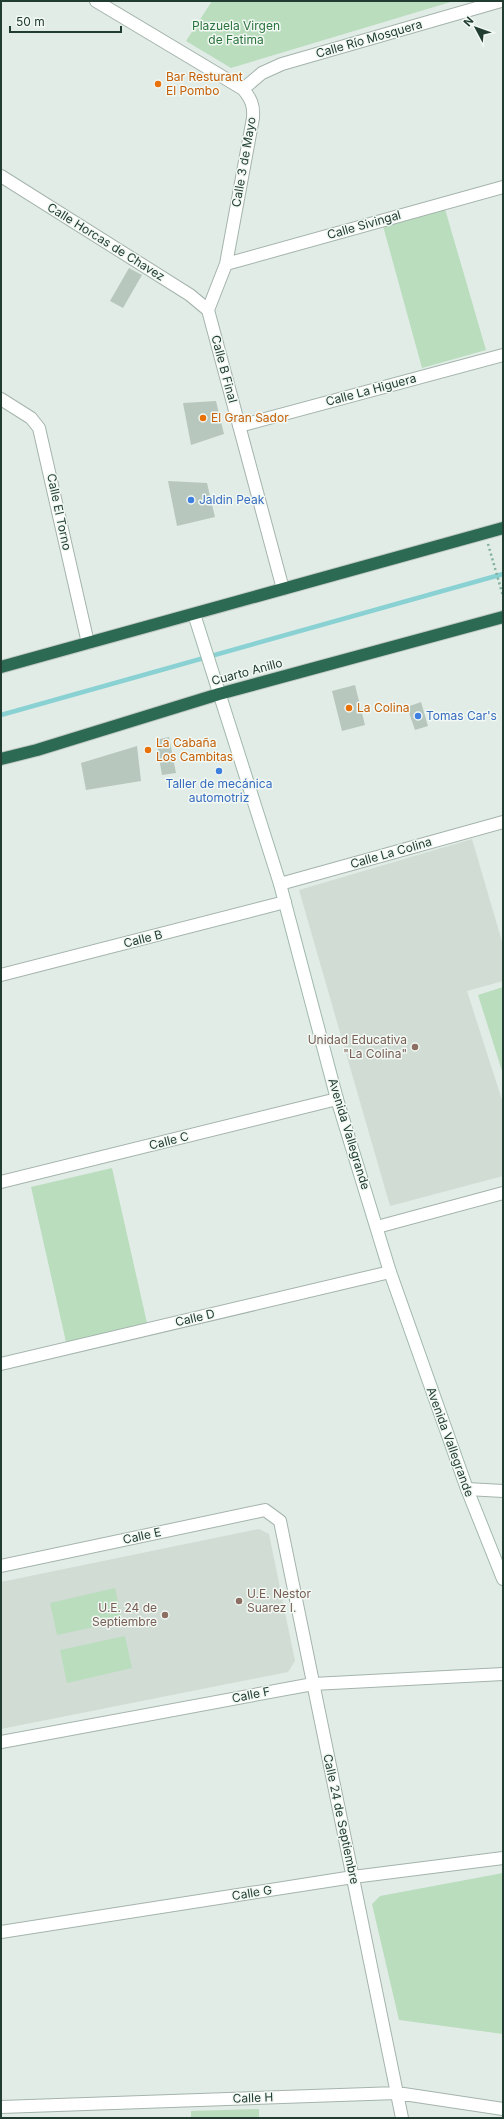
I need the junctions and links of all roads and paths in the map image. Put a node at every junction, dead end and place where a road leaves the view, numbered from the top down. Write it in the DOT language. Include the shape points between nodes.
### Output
graph roads {
  1 [pos="96,1"];
  2 [pos="501,1"];
  3 [pos="243,89"];
  4 [pos="1,176"];
  5 [pos="503,187"];
  6 [pos="226,264"];
  7 [pos="208,310"];
  8 [pos="503,354"];
  9 [pos="1,399"];
  10 [pos="239,426"];
  11 [pos="503,528"];
  12 [pos="493,561"];
  13 [pos="283,589"];
  14 [pos="503,596"];
  15 [pos="194,614"];
  16 [pos="503,617"];
  17 [pos="88,643"];
  18 [pos="1,667"];
  19 [pos="219,694"];
  20 [pos="1,759"];
  21 [pos="503,822"];
  22 [pos="280,884"];
  23 [pos="285,902"];
  24 [pos="1,975"];
  25 [pos="337,1099"];
  26 [pos="1,1182"];
  27 [pos="503,1192"];
  28 [pos="377,1226"];
  29 [pos="390,1272"];
  30 [pos="1,1364"];
  31 [pos="467,1489"];
  32 [pos="503,1491"];
  33 [pos="280,1521"];
  34 [pos="1,1566"];
  35 [pos="503,1579"];
  36 [pos="503,1674"];
  37 [pos="313,1684"];
  38 [pos="1,1742"];
  39 [pos="503,1858"];
  40 [pos="353,1877"];
  41 [pos="1,1932"];
  42 [pos="397,2093"];
  43 [pos="1,2107"];
  44 [pos="503,2109"];
  45 [pos="402,2118"];
  1 -- 3 [label="street, Calle 3 de Mayo"];
  2 -- 3 [label="street, Calle Río Mosquera" via="282,64 262,73"];
  3 -- 6 [label="street, Calle 3 de Mayo" via="251,98 254,107 253,118"];
  4 -- 7 [label="street, Calle Horcas de Chavez" via="190,295"];
  5 -- 6 [label="street, Calle Sivingal"];
  6 -- 7 [label="street, Calle 3 de Mayo"];
  7 -- 10 [label="street, Calle B Final"];
  8 -- 10 [label="street, Calle La Higuera"];
  9 -- 17 [label="street, Calle El Torno" via="31,418 39,428"];
  10 -- 13 [label="street, Calle B Final"];
  11 -- 13 [label="highway"];
  12 -- 14 [label="path"];
  13 -- 15 [label="highway"];
  15 -- 17 [label="highway"];
  15 -- 19 [label="street, Avenida Vallegrande"];
  16 -- 19 [label="highway, Cuarto Anillo"];
  17 -- 18 [label="highway"];
  19 -- 20 [label="highway, Cuarto Anillo"];
  19 -- 22 [label="street, Avenida Vallegrande"];
  21 -- 22 [label="street, Calle La Colina"];
  22 -- 23 [label="street, Avenida Vallegrande"];
  23 -- 24 [label="street, Calle B"];
  23 -- 25 [label="street, Avenida Vallegrande"];
  25 -- 26 [label="street, Calle C"];
  25 -- 28 [label="street, Avenida Vallegrande"];
  27 -- 28 [label="street"];
  28 -- 29 [label="street, Avenida Vallegrande"];
  29 -- 30 [label="street, Calle D"];
  29 -- 31 [label="street, Avenida Vallegrande"];
  31 -- 32 [label="street"];
  31 -- 35 [label="street, Avenida Vallegrande"];
  33 -- 34 [label="street, Calle E" via="265,1510"];
  33 -- 37 [label="street, Calle 24 de Septiembre"];
  36 -- 37 [label="street, Calle F"];
  37 -- 38 [label="street, Calle F"];
  37 -- 40 [label="street, Calle 24 de Septiembre"];
  39 -- 40 [label="street, Calle G"];
  40 -- 41 [label="street, Calle G"];
  40 -- 42 [label="street, Calle 24 de Septiembre"];
  42 -- 43 [label="street, Calle H"];
  42 -- 44 [label="street, Calle H"];
  42 -- 45 [label="street, Calle 24 de Septiembre"];
}
